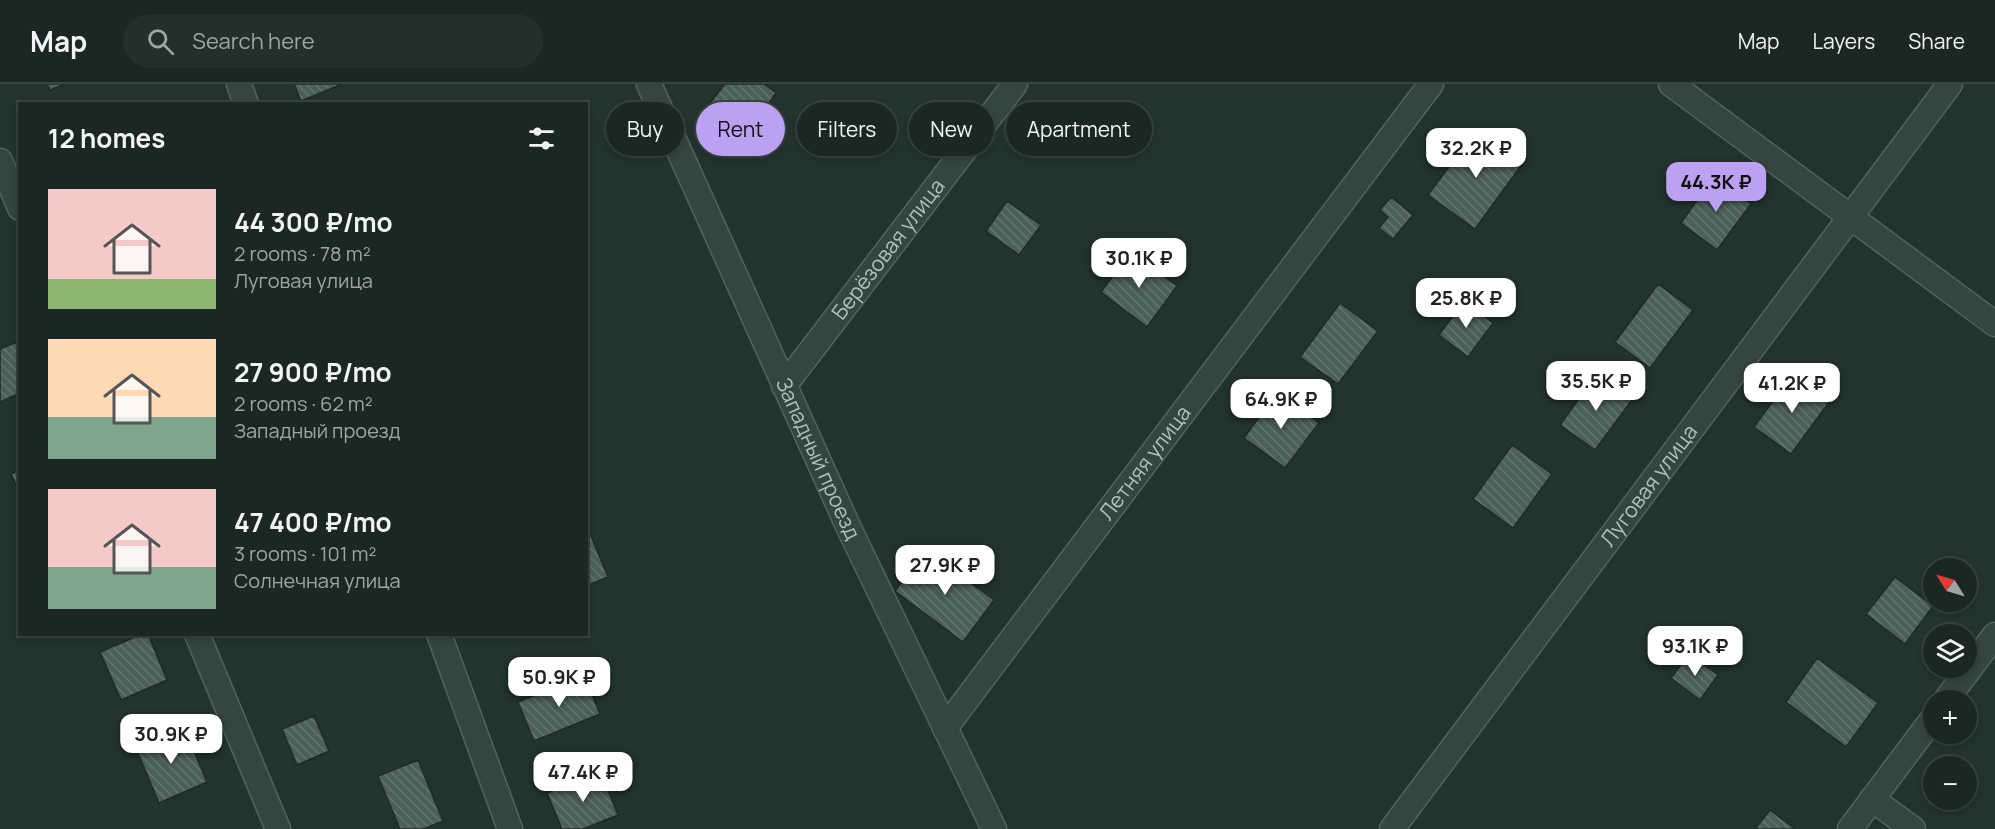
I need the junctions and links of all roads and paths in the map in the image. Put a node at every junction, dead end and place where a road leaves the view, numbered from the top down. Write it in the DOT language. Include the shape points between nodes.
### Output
graph roads {
  1 [pos="239,84"];
  2 [pos="650,84"];
  3 [pos="1015,84"];
  4 [pos="1431,84"];
  5 [pos="1671,84"];
  6 [pos="1950,84"];
  7 [pos="245,102"];
  8 [pos="0,161"];
  9 [pos="18,203"];
  10 [pos="1851,217"];
  11 [pos="1995,324"];
  12 [pos="784,386"];
  13 [pos="1995,635"];
  14 [pos="198,636"];
  15 [pos="441,636"];
  16 [pos="1954,690"];
  17 [pos="945,728"];
  18 [pos="1923,732"];
  19 [pos="1872,799"];
  20 [pos="278,829"];
  21 [pos="510,829"];
  22 [pos="993,829"];
  23 [pos="1392,829"];
  24 [pos="1850,829"];
  25 [pos="1914,829"];
  1 -- 7 [label="street"];
  2 -- 12 [label="street, Западный проезд"];
  3 -- 12 [label="street, Берёзовая улица"];
  4 -- 17 [label="street, Летняя улица"];
  5 -- 10 [label="street"];
  6 -- 10 [label="street, Луговая улица"];
  8 -- 9 [label="street"];
  10 -- 11 [label="street"];
  10 -- 23 [label="street, Луговая улица"];
  12 -- 17 [label="street, Западный проезд"];
  13 -- 16 [label="street"];
  14 -- 20 [label="street"];
  15 -- 21 [label="street"];
  17 -- 22 [label="street, Западный проезд"];
  18 -- 19 [label="street"];
  19 -- 24 [label="street"];
  19 -- 25 [label="street"];
}
